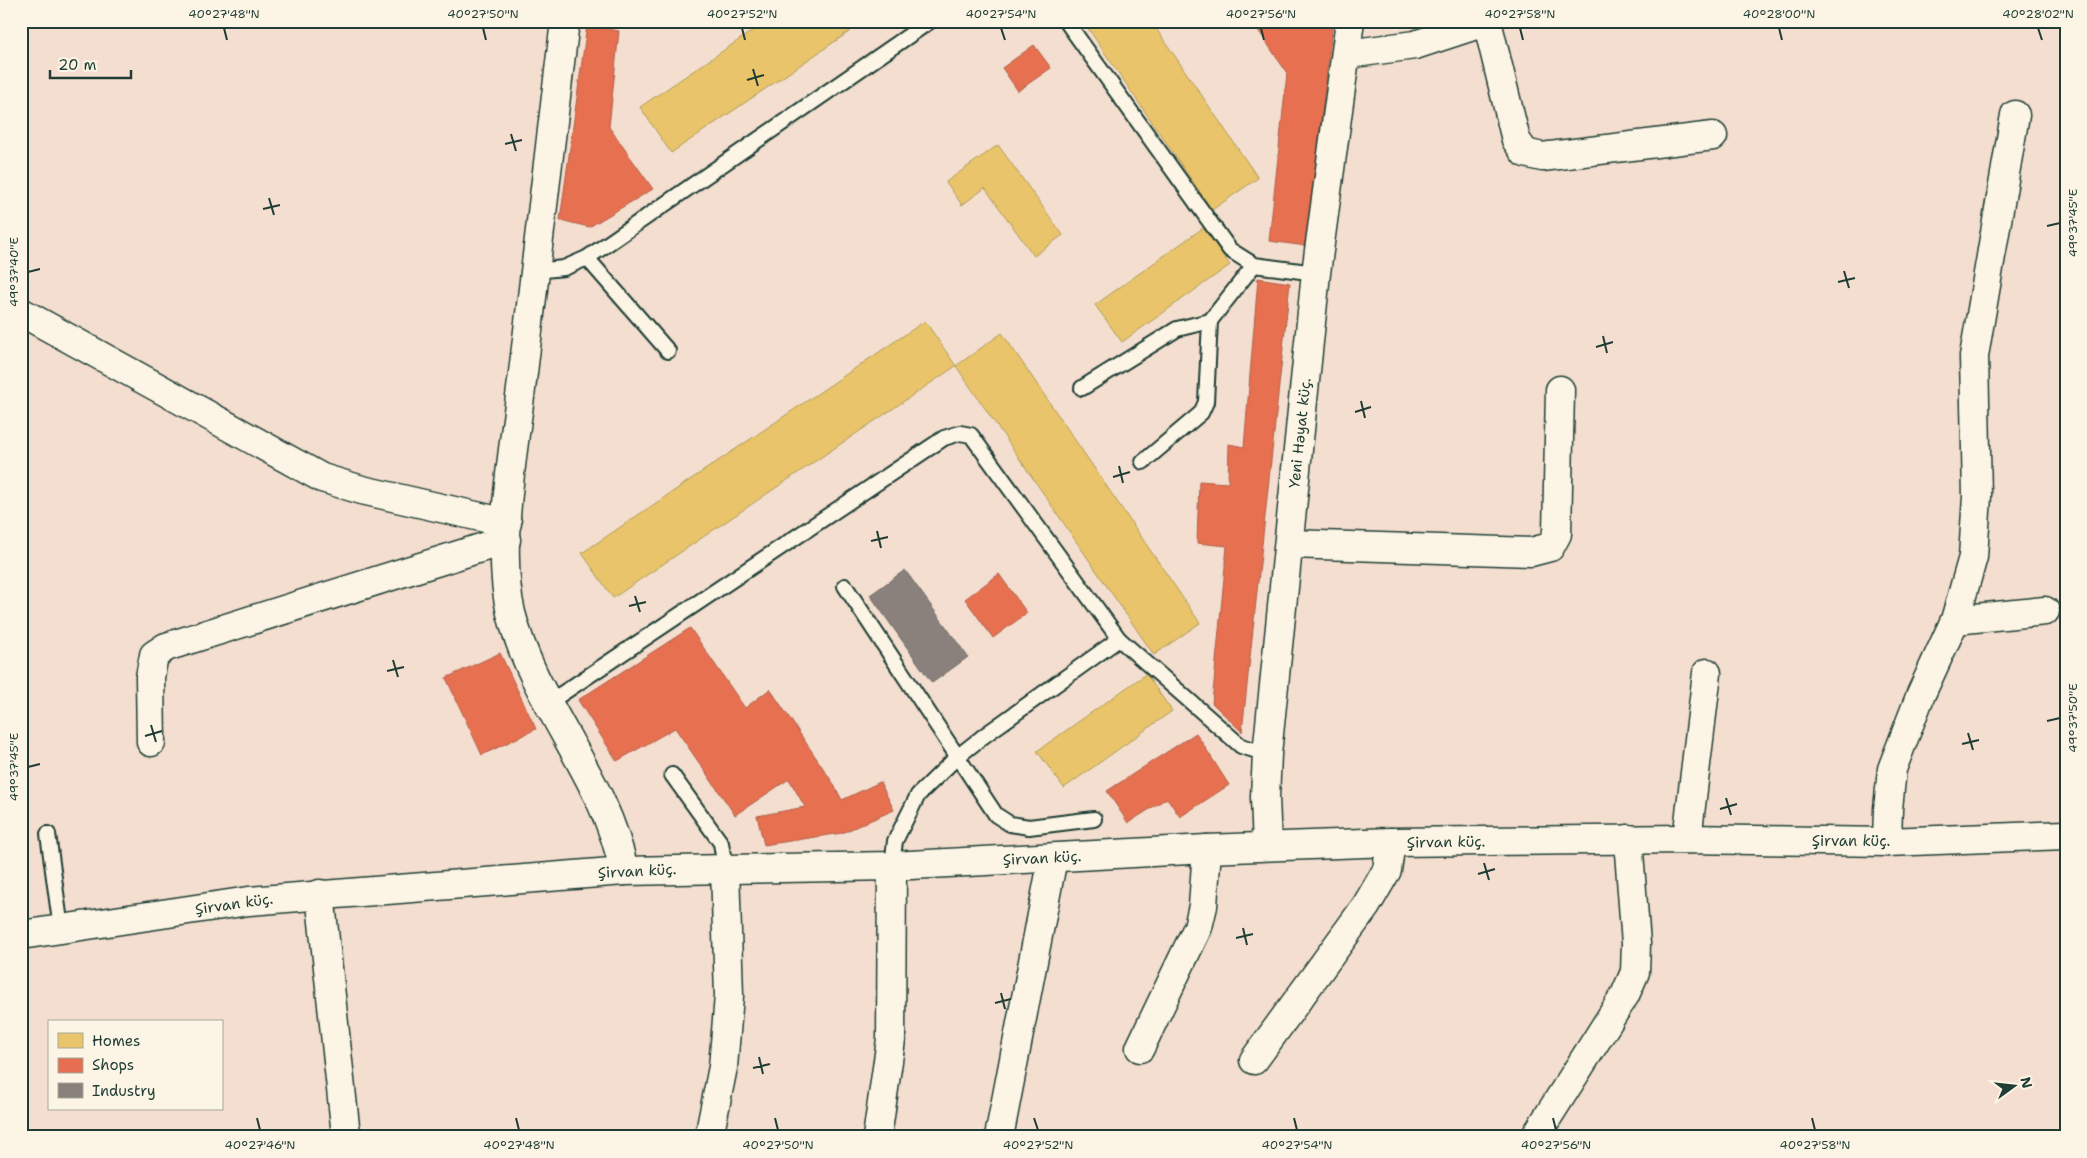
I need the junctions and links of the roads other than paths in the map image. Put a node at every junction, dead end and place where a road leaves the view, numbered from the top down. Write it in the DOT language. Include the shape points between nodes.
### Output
graph roads {
  1 [pos="565,21"];
  2 [pos="930,21"];
  3 [pos="1066,21"];
  4 [pos="1350,21"];
  5 [pos="1487,21"];
  6 [pos="1347,54"];
  7 [pos="2014,115"];
  8 [pos="1713,136"];
  9 [pos="587,258"];
  10 [pos="1254,265"];
  11 [pos="536,271"];
  12 [pos="1316,272"];
  13 [pos="21,312"];
  14 [pos="1210,321"];
  15 [pos="668,351"];
  16 [pos="1082,388"];
  17 [pos="1560,390"];
  18 [pos="1143,462"];
  19 [pos="507,531"];
  20 [pos="1290,544"];
  21 [pos="845,586"];
  22 [pos="2045,611"];
  23 [pos="1955,620"];
  24 [pos="1119,639"];
  25 [pos="1707,673"];
  26 [pos="548,703"];
  27 [pos="151,742"];
  28 [pos="1267,754"];
  29 [pos="957,757"];
  30 [pos="672,776"];
  31 [pos="1094,819"];
  32 [pos="48,834"];
  33 [pos="2066,835"];
  34 [pos="1628,839"];
  35 [pos="1687,839"];
  36 [pos="1391,842"];
  37 [pos="1887,842"];
  38 [pos="1267,846"];
  39 [pos="1207,849"];
  40 [pos="1053,858"];
  41 [pos="892,866"];
  42 [pos="725,868"];
  43 [pos="624,871"];
  44 [pos="320,894"];
  45 [pos="61,929"];
  46 [pos="21,935"];
  47 [pos="1140,1048"];
  48 [pos="1254,1060"];
  49 [pos="346,1135"];
  50 [pos="709,1137"];
  51 [pos="877,1137"];
  52 [pos="999,1137"];
  53 [pos="1535,1137"];
  1 -- 11 [label="street"];
  2 -- 9 [label="lane"];
  3 -- 10 [label="lane" via="1230,250"];
  4 -- 6 [label="street, Yeni Həyat küç."];
  5 -- 6 [label="street" via="1415,45"];
  5 -- 8 [label="street" via="1516,140 1525,153 1542,157"];
  6 -- 12 [label="street, Yeni Həyat küç."];
  7 -- 23 [label="street" via="1974,356 1977,496 1973,557"];
  9 -- 11 [label="lane" via="564,268"];
  9 -- 15 [label="lane"];
  10 -- 12 [label="lane"];
  10 -- 14 [label="lane"];
  11 -- 19 [label="street"];
  12 -- 20 [label="street, Yeni Həyat küç."];
  13 -- 19 [label="street" via="322,478"];
  14 -- 16 [label="lane" via="1177,329"];
  14 -- 18 [label="lane" via="1206,402 1201,413"];
  17 -- 20 [label="street" via="1557,534 1550,547 1531,552"];
  19 -- 26 [label="street" via="505,572 511,613 524,652"];
  19 -- 27 [label="street" via="166,648 154,656 150,677"];
  20 -- 28 [label="street, Yeni Həyat küç."];
  21 -- 29 [label="lane"];
  22 -- 23 [label="street"];
  23 -- 37 [label="street" via="1892,768"];
  24 -- 26 [label="lane" via="971,435 960,433 944,438"];
  24 -- 28 [label="lane" via="1241,746"];
  24 -- 29 [label="lane"];
  25 -- 35 [label="street"];
  26 -- 43 [label="street" via="609,817 619,843"];
  28 -- 38 [label="street, Yeni Həyat küç."];
  29 -- 31 [label="lane" via="996,815 1010,824 1029,827"];
  29 -- 41 [label="lane" via="918,795 895,841"];
  30 -- 42 [label="lane" via="717,837"];
  32 -- 45 [label="lane"];
  33 -- 37 [label="street, Şirvan küç."];
  34 -- 35 [label="street, Şirvan küç."];
  34 -- 36 [label="street, Şirvan küç."];
  34 -- 53 [label="street" via="1635,972 1625,995"];
  35 -- 37 [label="street, Şirvan küç."];
  36 -- 38 [label="street, Şirvan küç."];
  36 -- 48 [label="street" via="1387,870 1366,906"];
  38 -- 39 [label="street, Şirvan küç."];
  39 -- 40 [label="street, Şirvan küç."];
  39 -- 47 [label="street" via="1203,906 1198,927"];
  40 -- 41 [label="street, Şirvan küç."];
  40 -- 52 [label="street"];
  41 -- 42 [label="street, Şirvan küç."];
  41 -- 51 [label="street" via="891,1040"];
  42 -- 43 [label="street, Şirvan küç."];
  42 -- 50 [label="street" via="729,996 723,1067"];
  43 -- 44 [label="street, Şirvan küç."];
  44 -- 45 [label="street, Şirvan küç." via="249,901"];
  44 -- 49 [label="street"];
  45 -- 46 [label="street, Şirvan küç."];
}
